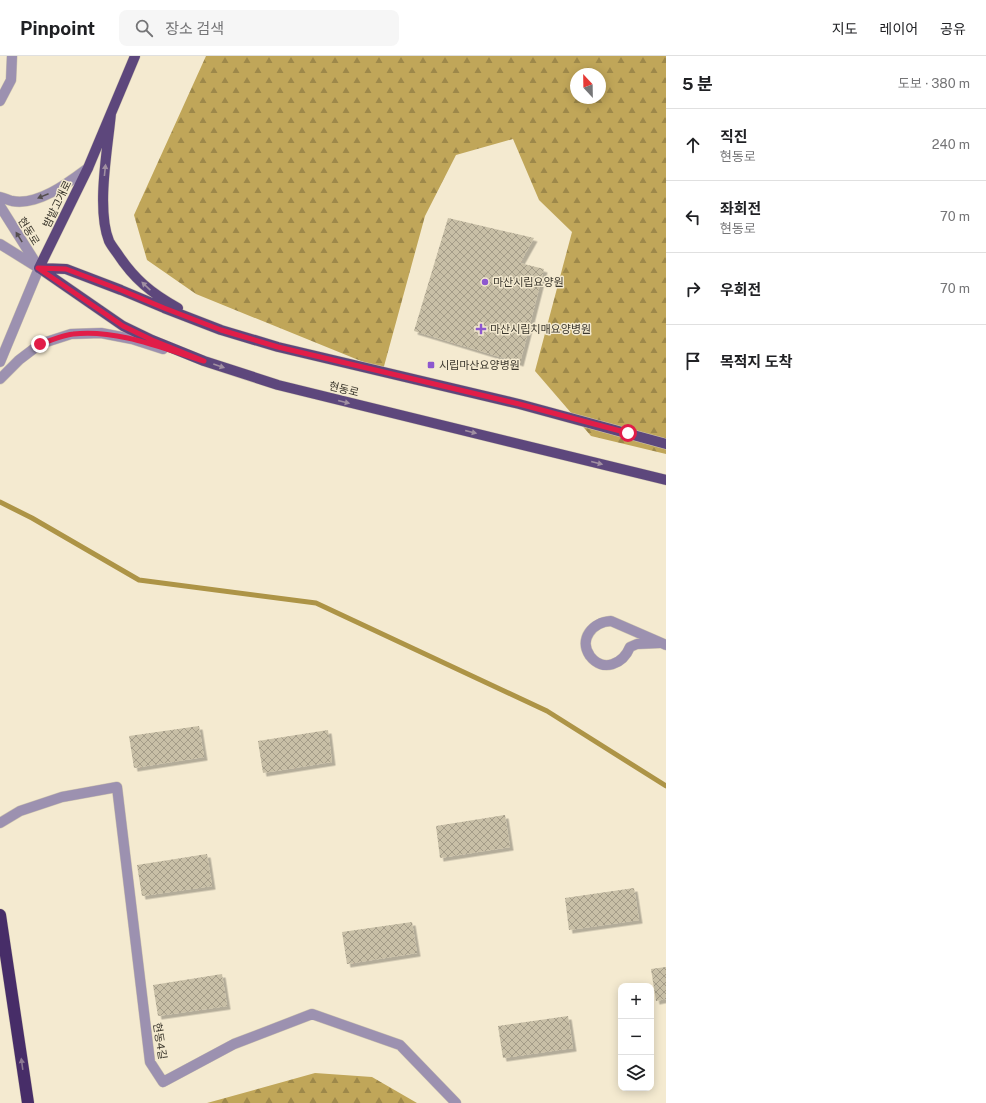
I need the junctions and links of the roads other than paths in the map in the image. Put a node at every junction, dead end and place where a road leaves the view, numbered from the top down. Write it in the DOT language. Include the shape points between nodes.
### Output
graph roads {
  1 [pos="12,56"];
  2 [pos="135,56"];
  3 [pos="0,101"];
  4 [pos="111,113"];
  5 [pos="88,168"];
  6 [pos="0,197"];
  7 [pos="0,206"];
  8 [pos="0,244"];
  9 [pos="38,268"];
  10 [pos="202,323"];
  11 [pos="204,361"];
  12 [pos="0,362"];
  13 [pos="0,379"];
  14 [pos="666,444"];
  15 [pos="666,480"];
  16 [pos="663,644"];
  17 [pos="0,823"];
  18 [pos="0,915"];
  19 [pos="28,1103"];
  20 [pos="456,1103"];
  1 -- 3 [label="street" via="11,80"];
  2 -- 4 [label="main road, 밤밭고개로"];
  4 -- 5 [label="main road, 밤밭고개로"];
  10 -- 4 [label="main road, one-way" via="154,294 125,266 109,241 103,217 103,190"];
  5 -- 6 [label="street, one-way" via="59,189 31,200 13,202"];
  5 -- 9 [label="main road, 밤밭고개로"];
  9 -- 7 [label="street, 현동로, one-way"];
  8 -- 9 [label="street"];
  9 -- 10 [label="main road" via="66,269"];
  9 -- 11 [label="main road, 현동로" via="123,326"];
  9 -- 12 [label="street, 밤밭고개로"];
  10 -- 14 [label="main road" via="278,347 519,404"];
  11 -- 13 [label="street" via="132,339 101,333 72,334 40,344"];
  11 -- 15 [label="main road, 현동로, one-way" via="278,385"];
  16 -- 16 [label="street" via="611,622 597,624 586,642 590,656 602,664 610,665 623,660 630,647 637,644"];
  17 -- 20 [label="street, 현동4길" via="20,811 62,797 117,787 150,1062 163,1082 234,1044 312,1014 400,1045"];
  19 -- 18 [label="highway, one-way"];
}
